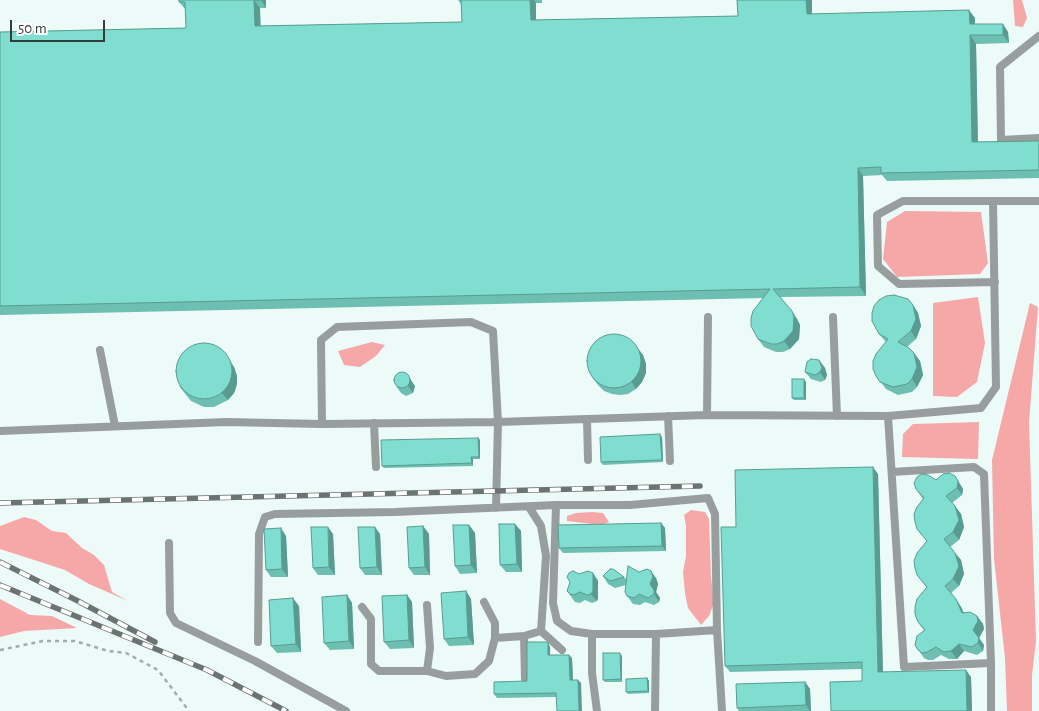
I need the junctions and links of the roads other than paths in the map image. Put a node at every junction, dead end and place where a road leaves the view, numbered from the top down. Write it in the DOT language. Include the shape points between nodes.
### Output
graph roads {
  1 [pos="1039,36"];
  2 [pos="1039,138"];
  3 [pos="993,201"];
  4 [pos="1039,201"];
  5 [pos="995,282"];
  6 [pos="708,317"];
  7 [pos="833,317"];
  8 [pos="100,350"];
  9 [pos="707,415"];
  10 [pos="668,416"];
  11 [pos="837,416"];
  12 [pos="888,416"];
  13 [pos="587,419"];
  14 [pos="498,422"];
  15 [pos="374,423"];
  16 [pos="322,424"];
  17 [pos="115,426"];
  18 [pos="0,430"];
  19 [pos="588,460"];
  20 [pos="670,461"];
  21 [pos="376,467"];
  22 [pos="892,472"];
  23 [pos="556,505"];
  24 [pos="528,506"];
  25 [pos="496,508"];
  26 [pos="169,543"];
  27 [pos="484,602"];
  28 [pos="427,605"];
  29 [pos="362,607"];
  30 [pos="717,630"];
  31 [pos="541,631"];
  32 [pos="592,634"];
  33 [pos="656,634"];
  34 [pos="524,636"];
  35 [pos="496,638"];
  36 [pos="258,642"];
  37 [pos="562,650"];
  38 [pos="991,663"];
  39 [pos="427,671"];
  40 [pos="525,679"];
  41 [pos="346,711"];
  42 [pos="597,711"];
  43 [pos="655,711"];
  44 [pos="722,711"];
  45 [pos="991,711"];
  1 -- 2 [label="lane" via="1000,67 1001,140"];
  3 -- 4 [label="lane"];
  3 -- 5 [label="lane"];
  3 -- 5 [label="lane" via="903,201 877,215 878,266 899,284"];
  5 -- 12 [label="lane" via="996,387 981,408"];
  6 -- 9 [label="lane"];
  7 -- 11 [label="lane"];
  8 -- 17 [label="lane"];
  9 -- 10 [label="lane"];
  9 -- 11 [label="lane"];
  10 -- 13 [label="lane"];
  10 -- 20 [label="lane"];
  11 -- 12 [label="lane"];
  12 -- 22 [label="lane"];
  13 -- 14 [label="lane"];
  13 -- 19 [label="lane"];
  14 -- 15 [label="lane"];
  14 -- 16 [label="lane" via="493,331 471,322 337,327 320,340"];
  14 -- 25 [label="lane"];
  15 -- 16 [label="lane"];
  15 -- 21 [label="lane"];
  16 -- 17 [label="lane" via="226,422"];
  17 -- 18 [label="lane"];
  22 -- 38 [label="lane" via="904,667"];
  22 -- 38 [label="lane" via="974,467 984,474"];
  23 -- 24 [label="lane"];
  23 -- 30 [label="lane" via="630,505 708,498 715,514"];
  23 -- 32 [label="lane" via="553,603 557,621 570,631"];
  24 -- 25 [label="lane"];
  24 -- 31 [label="lane" via="541,526 546,556"];
  25 -- 36 [label="lane" via="275,514 265,517 259,534"];
  26 -- 41 [label="lane" via="170,613 176,623 255,661"];
  27 -- 35 [label="lane" via="495,623"];
  28 -- 39 [label="lane" via="430,648"];
  29 -- 39 [label="lane" via="371,619 371,664 380,671"];
  30 -- 33 [label="lane"];
  30 -- 44 [label="lane"];
  31 -- 34 [label="lane"];
  31 -- 37 [label="lane"];
  32 -- 33 [label="lane"];
  32 -- 42 [label="lane"];
  33 -- 43 [label="lane"];
  34 -- 35 [label="lane"];
  34 -- 40 [label="lane"];
  35 -- 39 [label="lane" via="489,661 475,674 446,676"];
  38 -- 45 [label="lane"];
}
